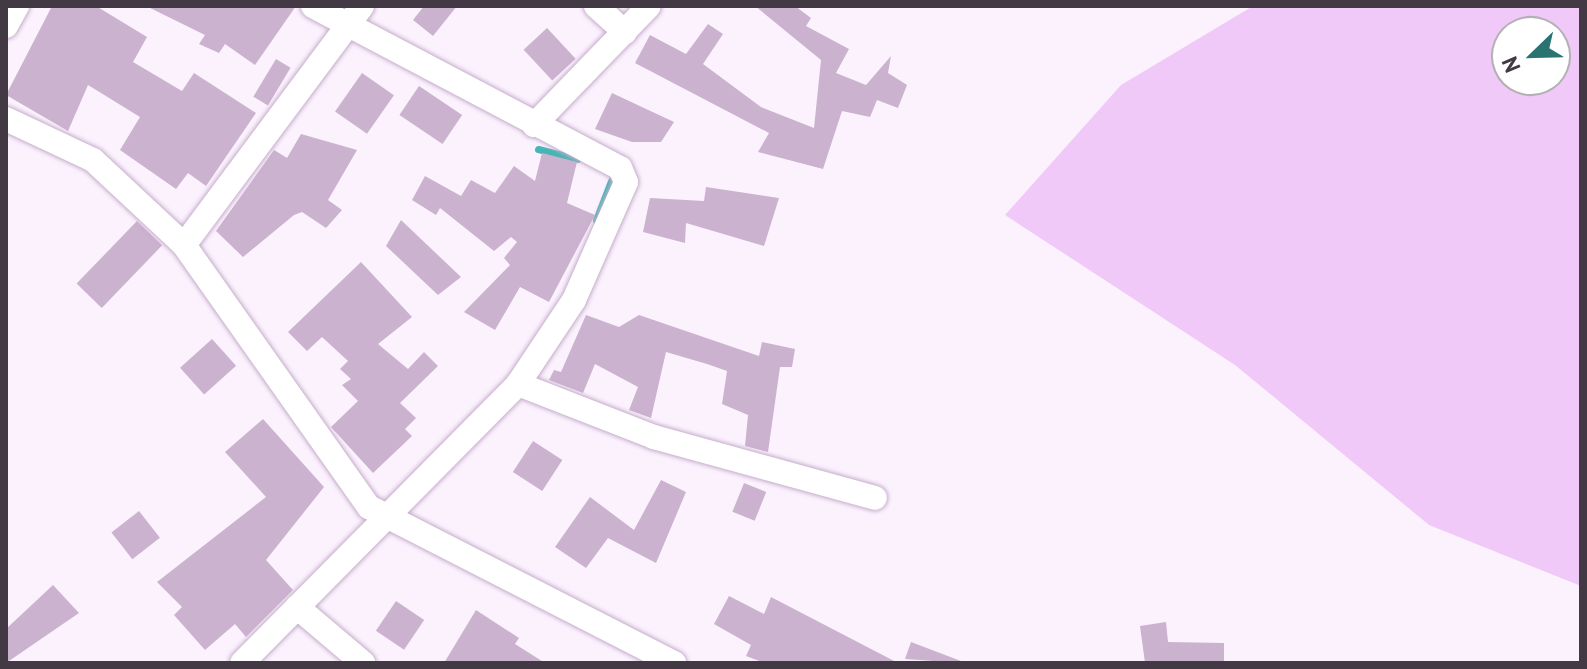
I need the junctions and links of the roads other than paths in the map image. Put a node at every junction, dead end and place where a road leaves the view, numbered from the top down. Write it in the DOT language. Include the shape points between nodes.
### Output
graph roads {
  1 [pos="17,6"];
  2 [pos="313,6"];
  3 [pos="362,6"];
  4 [pos="596,6"];
  5 [pos="649,6"];
  6 [pos="6,26"];
  7 [pos="347,26"];
  8 [pos="625,32"];
  9 [pos="6,119"];
  10 [pos="534,125"];
  11 [pos="184,245"];
  12 [pos="518,384"];
  13 [pos="875,498"];
  14 [pos="385,519"];
  15 [pos="297,607"];
  16 [pos="242,663"];
  17 [pos="363,663"];
  18 [pos="674,663"];
  1 -- 6 [label="street"];
  2 -- 7 [label="street"];
  3 -- 7 [label="street"];
  4 -- 8 [label="street"];
  5 -- 8 [label="street"];
  7 -- 10 [label="street"];
  7 -- 11 [label="street"];
  8 -- 10 [label="street"];
  9 -- 11 [label="street" via="93,160"];
  10 -- 12 [label="street" via="620,168 626,182 574,300"];
  11 -- 14 [label="street" via="347,484"];
  12 -- 13 [label="street" via="654,437"];
  12 -- 14 [label="street"];
  14 -- 15 [label="street"];
  14 -- 18 [label="street"];
  15 -- 16 [label="street"];
  15 -- 17 [label="street"];
}
